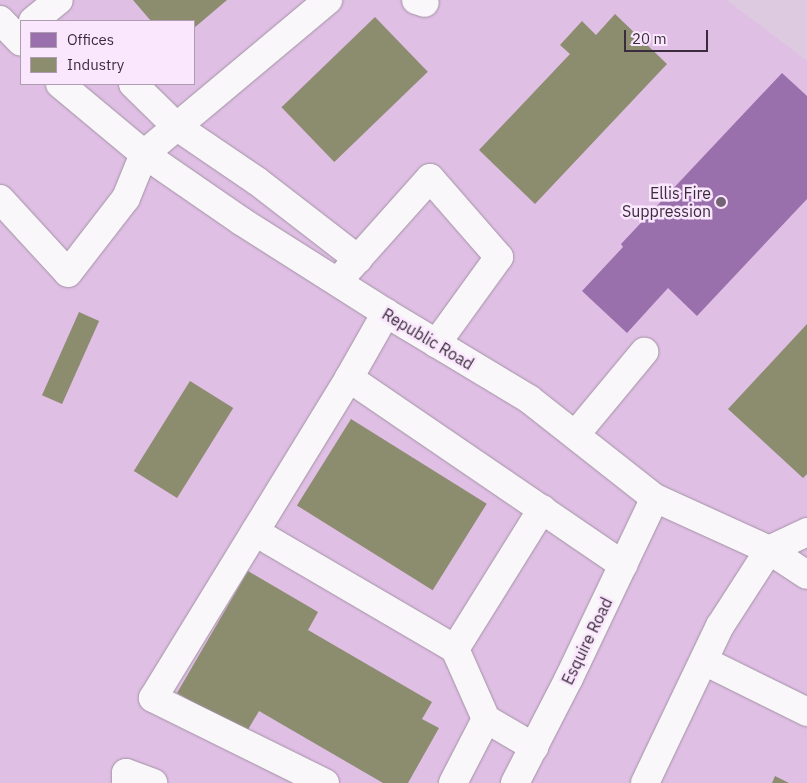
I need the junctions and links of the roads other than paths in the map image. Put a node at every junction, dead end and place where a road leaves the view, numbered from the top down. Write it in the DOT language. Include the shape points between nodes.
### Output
graph roads {
  1 [pos="328,0"];
  2 [pos="61,85"];
  3 [pos="134,85"];
  4 [pos="176,126"];
  5 [pos="144,154"];
  6 [pos="0,199"];
  7 [pos="358,259"];
  8 [pos="338,281"];
  9 [pos="386,314"];
  10 [pos="436,344"];
  11 [pos="644,352"];
  12 [pos="349,378"];
  13 [pos="576,434"];
  14 [pos="655,498"];
  15 [pos="542,509"];
  16 [pos="256,532"];
  17 [pos="807,532"];
  18 [pos="769,550"];
  19 [pos="624,565"];
  20 [pos="807,575"];
  21 [pos="455,649"];
  22 [pos="704,661"];
  23 [pos="807,712"];
  24 [pos="486,719"];
  25 [pos="534,747"];
  26 [pos="126,783"];
  27 [pos="153,783"];
  28 [pos="325,783"];
  29 [pos="453,783"];
  30 [pos="515,783"];
  31 [pos="645,783"];
  1 -- 4 [label="street"];
  2 -- 5 [label="street, Republic Road"];
  3 -- 4 [label="street"];
  4 -- 5 [label="street"];
  4 -- 7 [label="street" via="257,181"];
  5 -- 6 [label="street" via="126,198 68,273"];
  5 -- 8 [label="street, Republic Road"];
  7 -- 8 [label="street"];
  7 -- 10 [label="street" via="430,178 500,257"];
  8 -- 9 [label="street, Republic Road"];
  9 -- 10 [label="street, Republic Road"];
  9 -- 12 [label="street"];
  10 -- 13 [label="street, Republic Road" via="529,399"];
  11 -- 13 [label="street"];
  12 -- 15 [label="street"];
  12 -- 16 [label="street"];
  13 -- 14 [label="street, Republic Road"];
  14 -- 18 [label="street, Republic Road"];
  14 -- 19 [label="street, Esquire Road"];
  15 -- 19 [label="street"];
  15 -- 21 [label="street"];
  16 -- 21 [label="street"];
  16 -- 28 [label="street" via="153,698"];
  17 -- 18 [label="street"];
  18 -- 20 [label="street, Republic Road"];
  18 -- 22 [label="street" via="720,626"];
  19 -- 25 [label="street, Esquire Road"];
  21 -- 24 [label="street"];
  22 -- 23 [label="street"];
  22 -- 31 [label="street"];
  24 -- 25 [label="street"];
  24 -- 29 [label="street"];
  25 -- 30 [label="street, Esquire Road"];
  26 -- 27 [label="street" via="126,773"];
}
